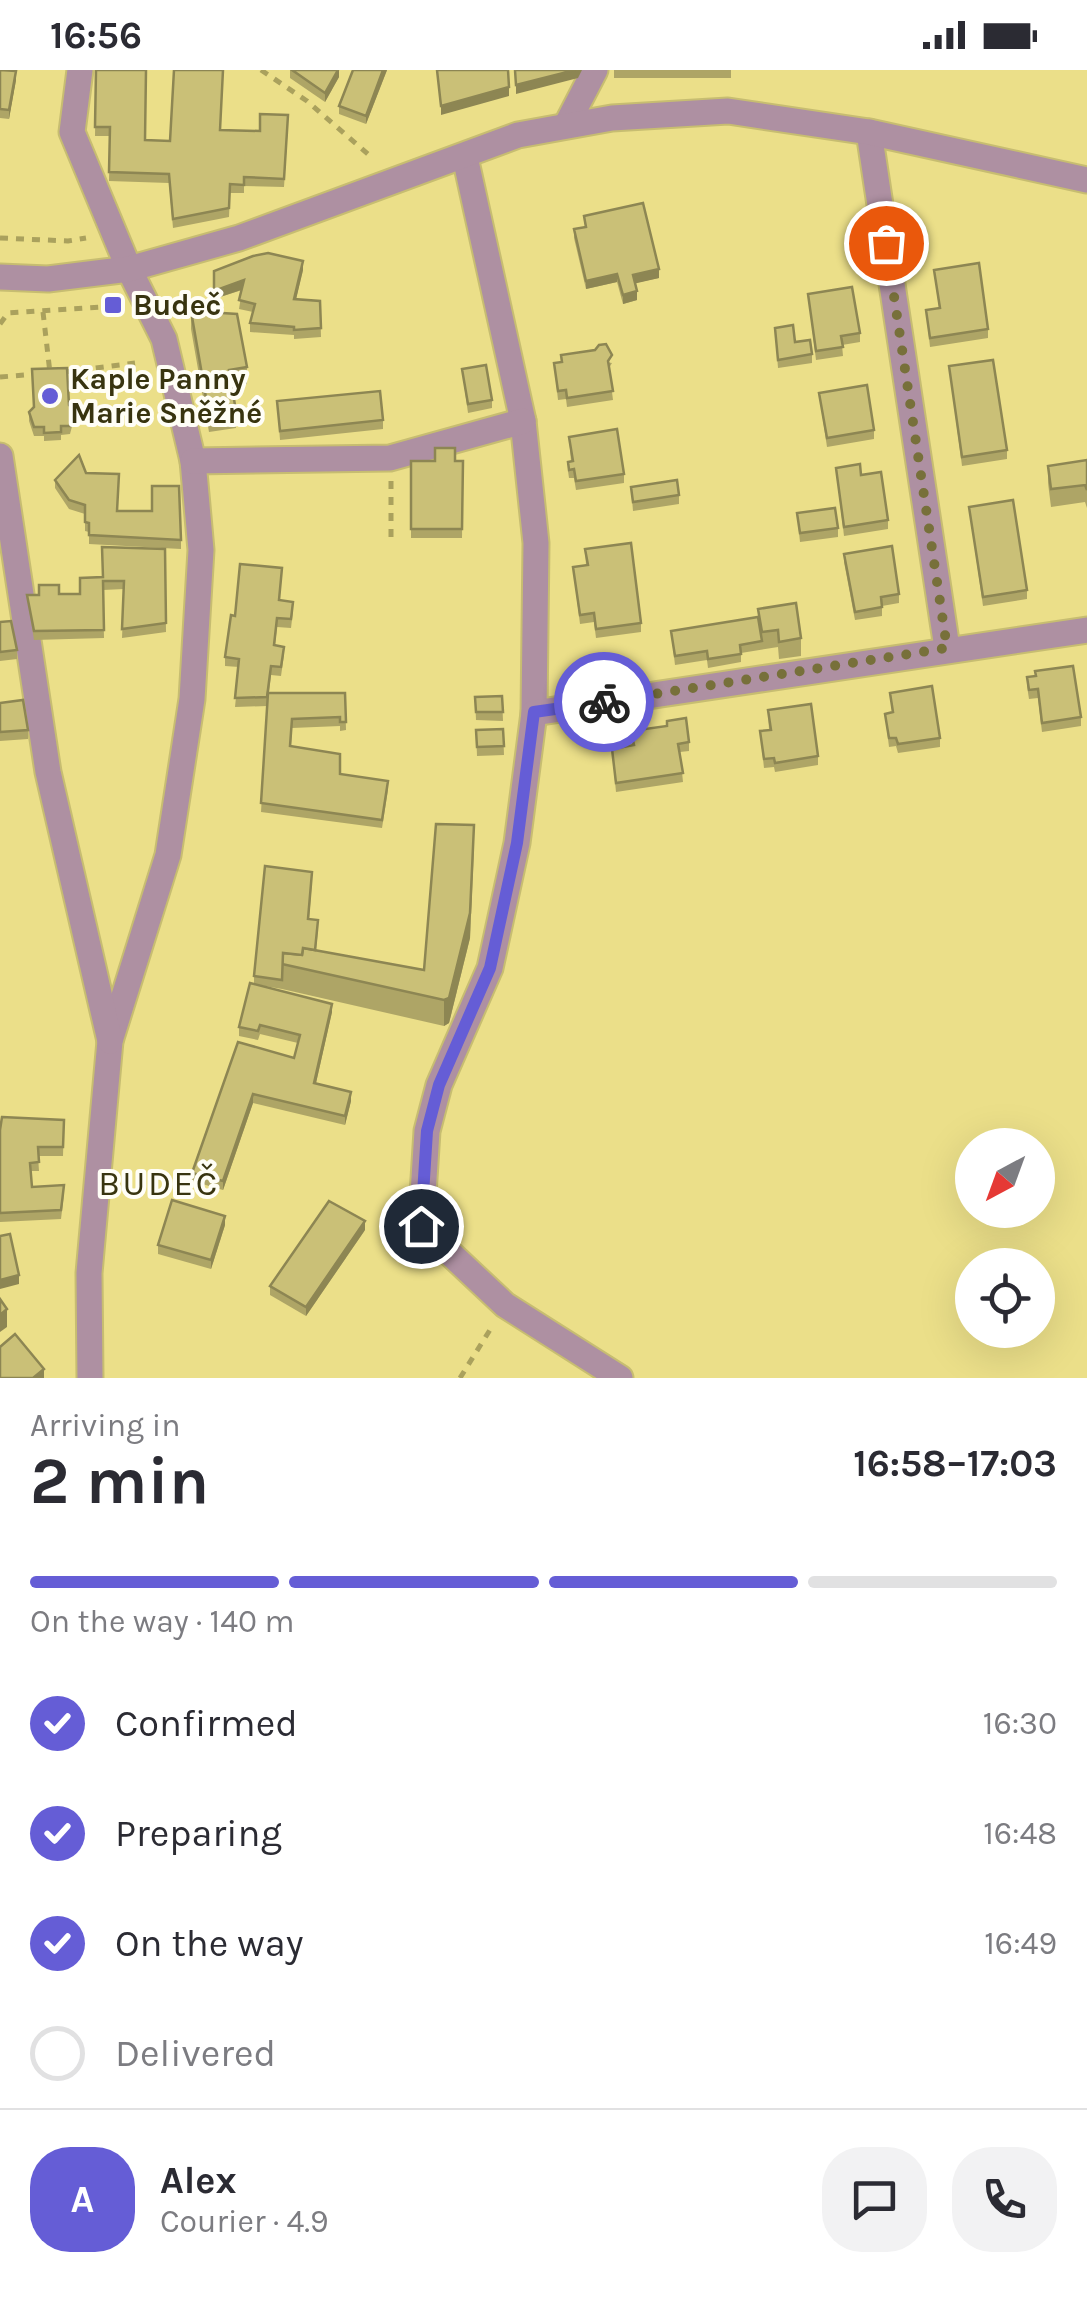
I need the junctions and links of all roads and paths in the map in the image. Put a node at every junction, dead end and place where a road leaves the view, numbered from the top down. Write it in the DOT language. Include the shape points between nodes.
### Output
graph roads {
  1 [pos="80,70"];
  2 [pos="260,70"];
  3 [pos="595,70"];
  4 [pos="567,124"];
  5 [pos="869,132"];
  6 [pos="370,155"];
  7 [pos="465,156"];
  8 [pos="1087,180"];
  9 [pos="114,234"];
  10 [pos="0,238"];
  11 [pos="130,269"];
  12 [pos="0,276"];
  13 [pos="101,307"];
  14 [pos="43,310"];
  15 [pos="0,324"];
  16 [pos="135,363"];
  17 [pos="50,373"];
  18 [pos="0,377"];
  19 [pos="523,421"];
  20 [pos="0,456"];
  21 [pos="390,458"];
  22 [pos="193,461"];
  23 [pos="391,542"];
  24 [pos="1087,630"];
  25 [pos="947,648"];
  26 [pos="534,712"];
  27 [pos="110,1041"];
  28 [pos="505,1305"];
  29 [pos="90,1378"];
  30 [pos="460,1378"];
  31 [pos="620,1378"];
  1 -- 9 [label="street" via="72,132"];
  2 -- 6 [label="path"];
  3 -- 4 [label="street"];
  4 -- 5 [label="street" via="728,111"];
  4 -- 7 [label="street"];
  5 -- 8 [label="street"];
  5 -- 25 [label="street"];
  7 -- 11 [label="street" via="239,238"];
  7 -- 19 [label="street"];
  9 -- 10 [label="path" via="68,241"];
  9 -- 11 [label="street"];
  11 -- 12 [label="street" via="48,279"];
  11 -- 22 [label="street" via="164,339"];
  13 -- 14 [label="path"];
  14 -- 15 [label="path" via="8,314"];
  14 -- 17 [label="path"];
  16 -- 17 [label="path"];
  17 -- 18 [label="path"];
  19 -- 21 [label="street"];
  19 -- 26 [label="street" via="536,543"];
  20 -- 27 [label="street" via="48,772"];
  21 -- 22 [label="street"];
  21 -- 23 [label="path"];
  22 -- 27 [label="street" via="202,550 192,699 168,855"];
  24 -- 25 [label="street"];
  25 -- 26 [label="street"];
  26 -- 28 [label="street" via="517,843 490,968 439,1085 427,1131 421,1226"];
  27 -- 29 [label="street" via="89,1274"];
  28 -- 30 [label="path"];
  28 -- 31 [label="street"];
}
